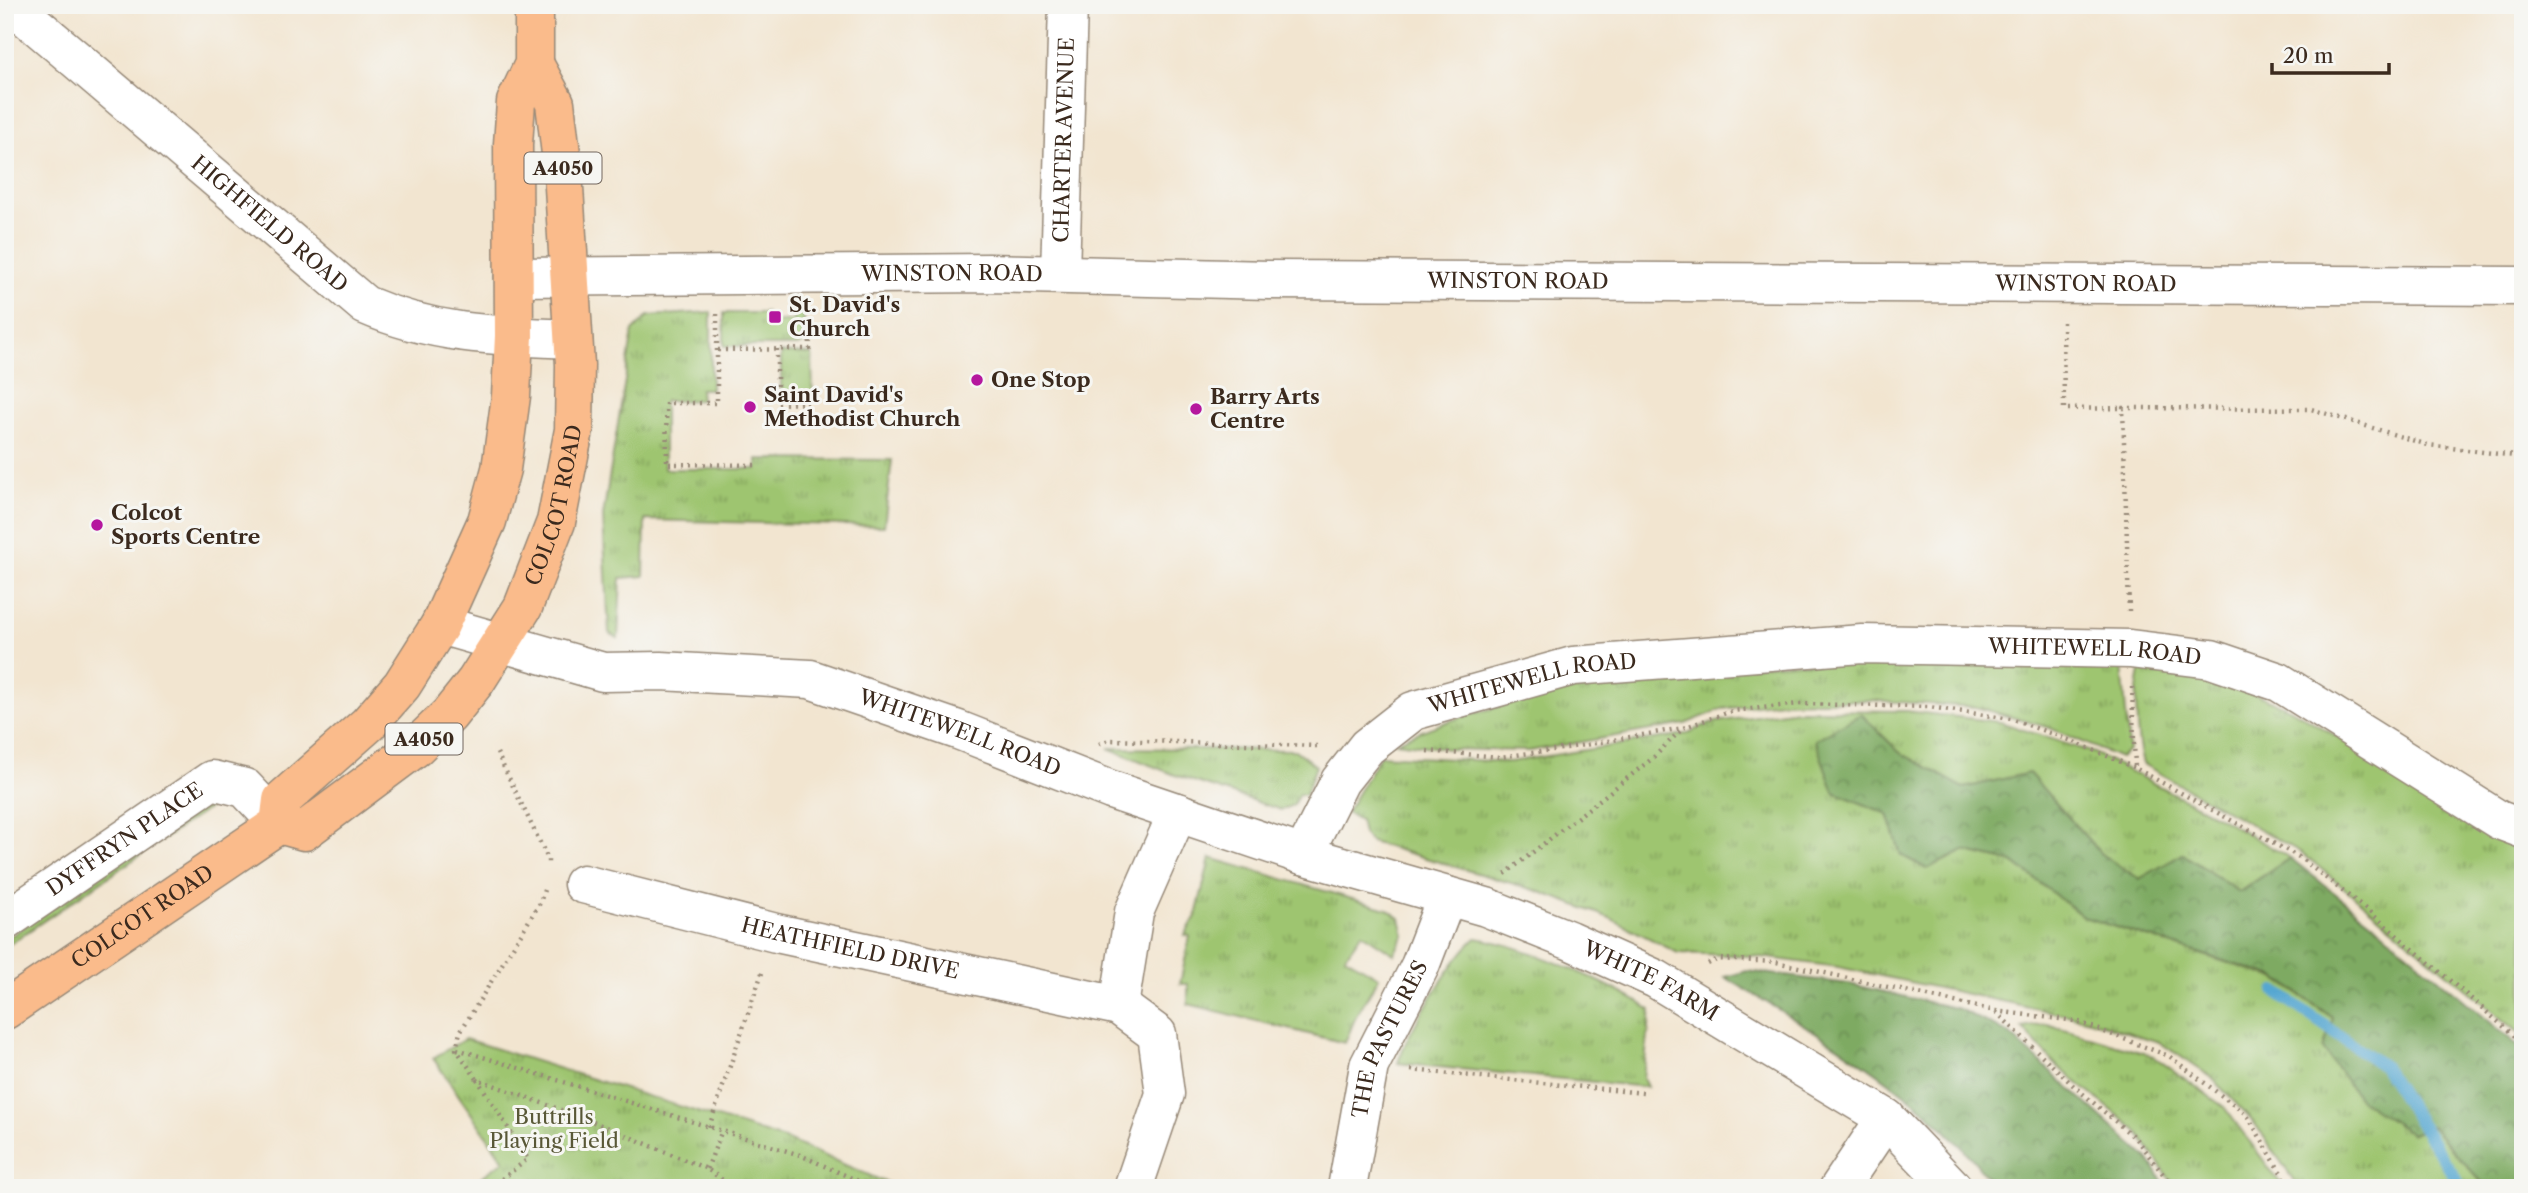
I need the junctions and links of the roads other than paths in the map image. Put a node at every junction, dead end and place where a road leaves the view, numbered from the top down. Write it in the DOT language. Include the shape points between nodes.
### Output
graph roads {
  1 [pos="12,5"];
  2 [pos="534,5"];
  3 [pos="1068,5"];
  4 [pos="534,64"];
  5 [pos="1060,273"];
  6 [pos="514,277"];
  7 [pos="568,278"];
  8 [pos="2523,286"];
  9 [pos="514,336"];
  10 [pos="573,339"];
  11 [pos="440,625"];
  12 [pos="501,644"];
  13 [pos="1178,812"];
  14 [pos="279,824"];
  15 [pos="2523,829"];
  16 [pos="1303,855"];
  17 [pos="583,884"];
  18 [pos="1447,896"];
  19 [pos="5,921"];
  20 [pos="1119,1006"];
  21 [pos="5,1010"];
  22 [pos="1886,1118"];
  23 [pos="1133,1188"];
  24 [pos="1348,1188"];
  25 [pos="1839,1188"];
  26 [pos="1952,1188"];
  1 -- 9 [label="street, HIGHFIELD ROAD" via="365,305 401,321 439,330"];
  2 -- 4 [label="main road, COLCOT ROAD / A4050"];
  3 -- 5 [label="street, CHARTER AVENUE"];
  4 -- 6 [label="main road, COLCOT ROAD / A4050" via="516,102"];
  4 -- 7 [label="main road, COLCOT ROAD / A4050" via="555,103"];
  5 -- 7 [label="street, WINSTON ROAD"];
  5 -- 8 [label="street, WINSTON ROAD" via="1269,280"];
  6 -- 7 [label="street, WINSTON ROAD"];
  6 -- 9 [label="main road, COLCOT ROAD / A4050"];
  7 -- 10 [label="main road, COLCOT ROAD / A4050"];
  9 -- 10 [label="street, HIGHFIELD ROAD"];
  9 -- 11 [label="main road, COLCOT ROAD / A4050" via="498,484 478,544"];
  10 -- 12 [label="main road, COLCOT ROAD / A4050" via="575,430 563,498 532,585"];
  11 -- 12 [label="street, WHITEWELL ROAD"];
  11 -- 14 [label="main road, COLCOT ROAD / A4050" via="402,685 368,724 282,800"];
  12 -- 13 [label="street, WHITEWELL ROAD" via="603,672 810,678"];
  12 -- 14 [label="main road, COLCOT ROAD / A4050" via="449,715 415,748 303,831"];
  13 -- 16 [label="street, WHITEWELL ROAD"];
  13 -- 20 [label="street" via="1134,912"];
  14 -- 19 [label="street, DYFFRYN PLACE" via="245,788 212,780"];
  14 -- 21 [label="main road, COLCOT ROAD"];
  15 -- 16 [label="street, WHITEWELL ROAD" via="2500,820 2279,682 2211,659 2130,649 1862,644 1573,666 1413,711 1367,747 1340,780"];
  16 -- 18 [label="street, WHITE FARM"];
  17 -- 20 [label="street, HEATHFIELD DRIVE" via="776,933"];
  18 -- 22 [label="street, WHITE FARM" via="1486,907 1656,979"];
  18 -- 24 [label="street, THE PASTURES" via="1420,966 1369,1066"];
  20 -- 23 [label="street, HEATHFIELD DRIVE" via="1157,1034 1165,1094"];
  22 -- 25 [label="street"];
  22 -- 26 [label="street, WHITE FARM"];
}
